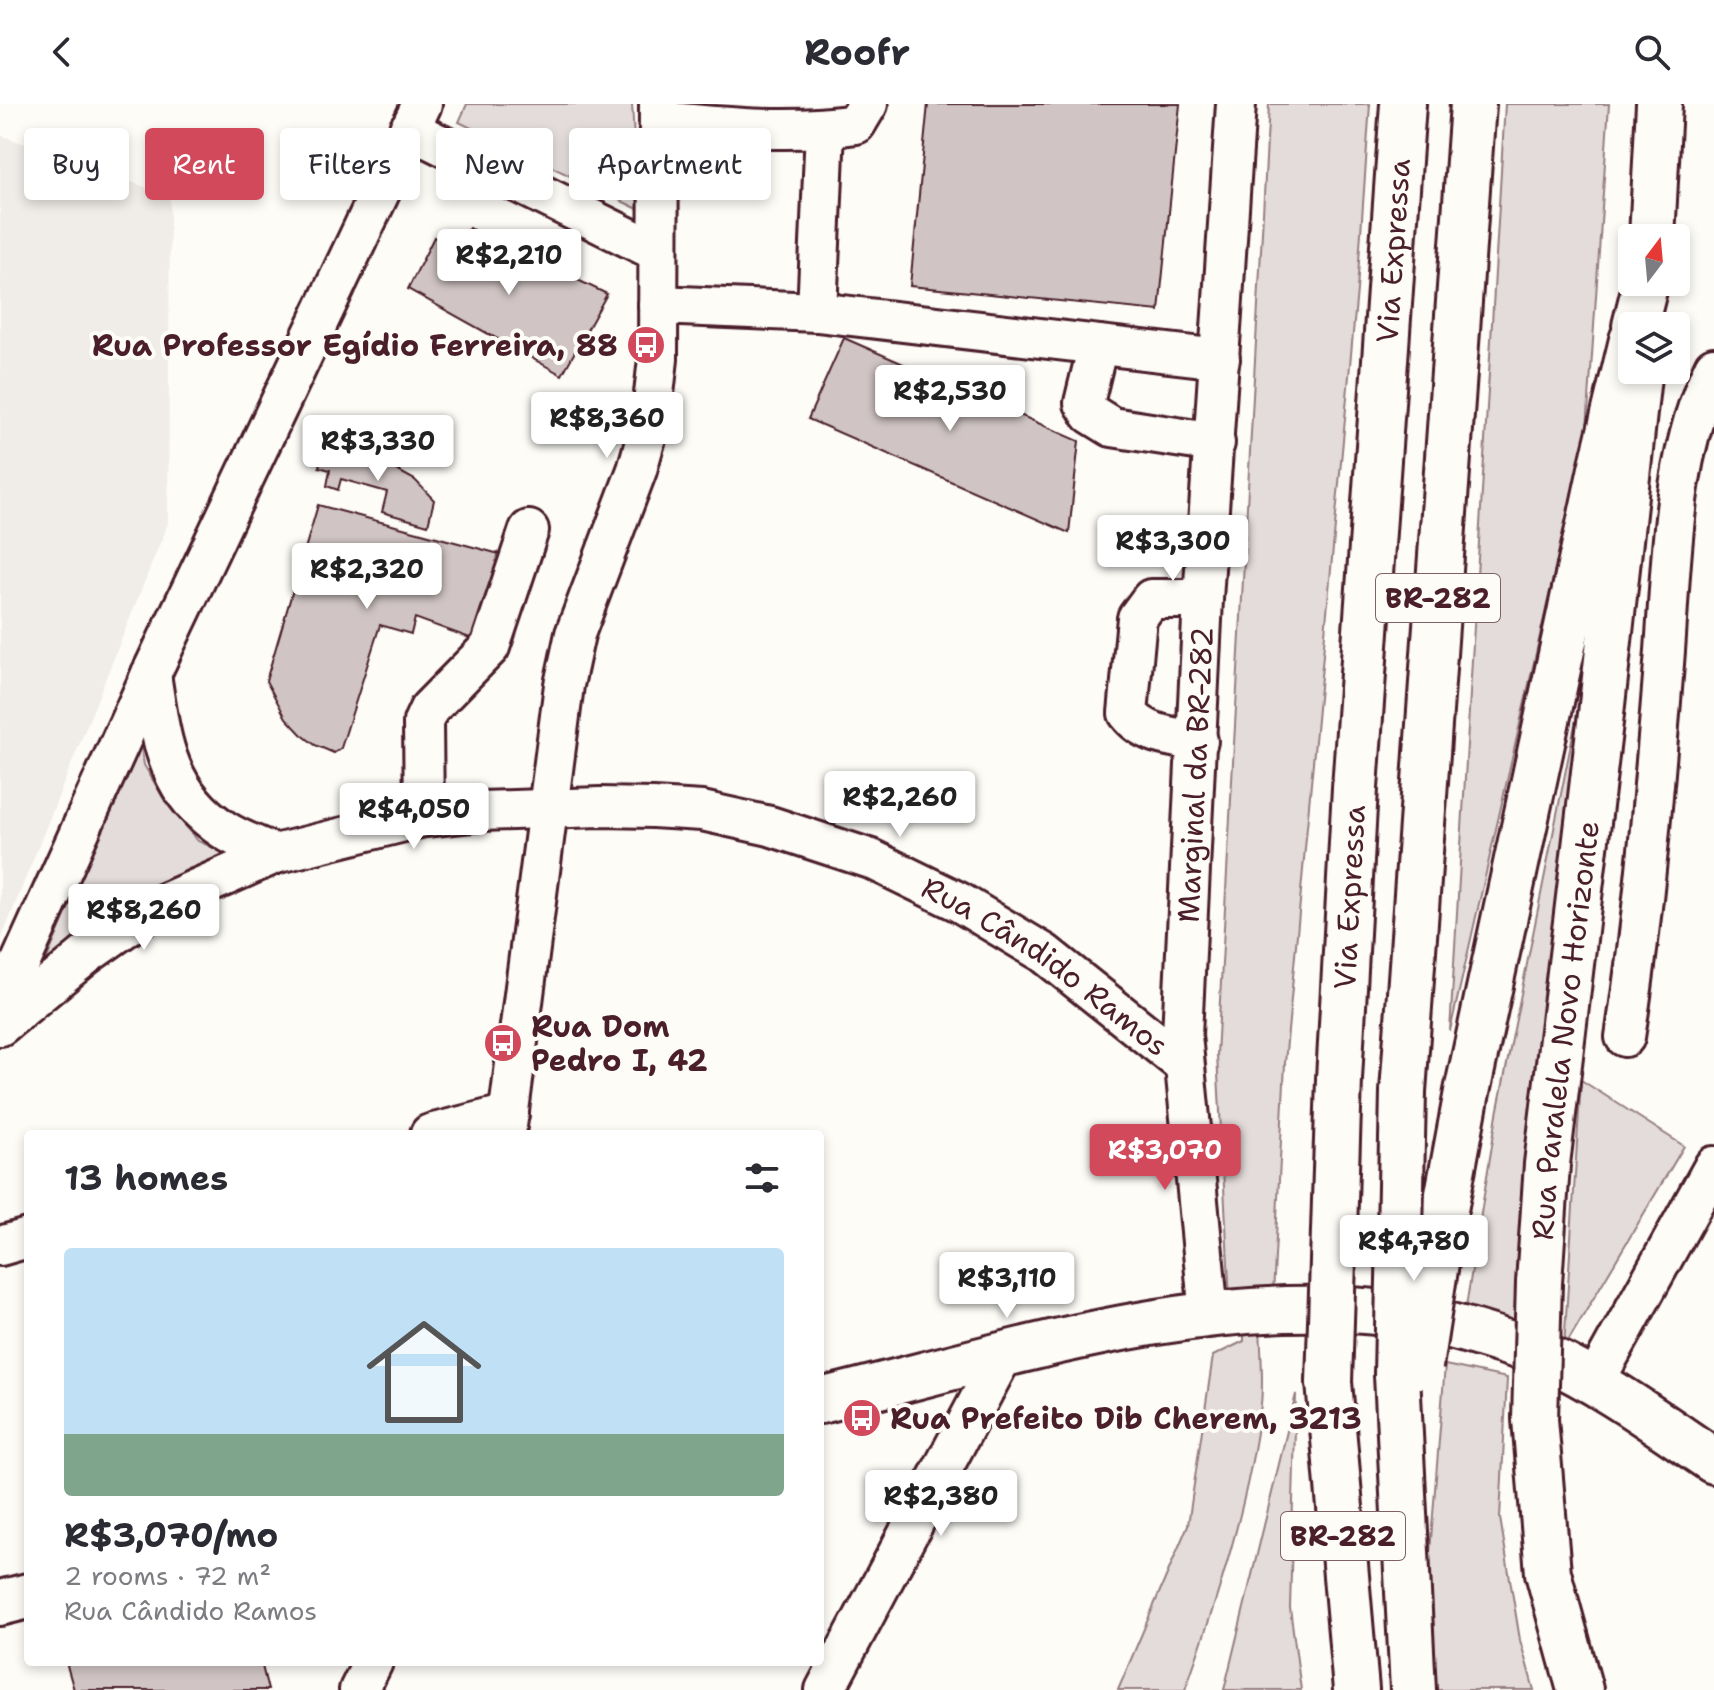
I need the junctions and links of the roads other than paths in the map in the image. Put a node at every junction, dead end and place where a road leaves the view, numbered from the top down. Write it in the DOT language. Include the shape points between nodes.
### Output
graph roads {
  1 [pos="868,104"];
  2 [pos="1236,104"];
  3 [pos="1403,104"];
  4 [pos="1473,104"];
  5 [pos="659,112"];
  6 [pos="1665,112"];
  7 [pos="416,117"];
  8 [pos="825,129"];
  9 [pos="1653,224"];
  10 [pos="658,252"];
  11 [pos="658,305"];
  12 [pos="817,312"];
  13 [pos="1098,345"];
  14 [pos="1220,359"];
  15 [pos="1714,367"];
  16 [pos="1622,384"];
  17 [pos="1637,384"];
  18 [pos="1215,443"];
  19 [pos="529,530"];
  20 [pos="1203,599"];
  21 [pos="151,674"];
  22 [pos="1198,741"];
  23 [pos="547,809"];
  24 [pos="424,817"];
  25 [pos="275,854"];
  26 [pos="0,1008"];
  27 [pos="0,1026"];
  28 [pos="1625,1037"];
  29 [pos="1182,1063"];
  30 [pos="508,1124"];
  31 [pos="461,1130"];
  32 [pos="1714,1166"];
  33 [pos="24,1239"];
  34 [pos="0,1246"];
  35 [pos="1209,1315"];
  36 [pos="1002,1357"];
  37 [pos="1408,1378"];
  38 [pos="1595,1381"];
  39 [pos="824,1400"];
  40 [pos="1714,1461"];
  41 [pos="24,1597"];
  42 [pos="0,1603"];
  43 [pos="371,1666"];
  44 [pos="359,1690"];
  45 [pos="825,1690"];
  46 [pos="1356,1690"];
  47 [pos="1413,1690"];
  48 [pos="1580,1690"];
  1 -- 8 [label="street" via="856,124"];
  2 -- 14 [label="street, Marginal da BR-282"];
  3 -- 46 [label="main road, Via Expressa / BR-282, bridge" via="1355,788 1329,1382"];
  4 -- 37 [label="main road, BR-282, bridge" via="1403,1092"];
  5 -- 8 [label="street" via="721,127"];
  5 -- 10 [label="street"];
  6 -- 9 [label="main road"];
  7 -- 10 [label="street"];
  7 -- 21 [label="street"];
  8 -- 12 [label="street"];
  10 -- 11 [label="street"];
  11 -- 12 [label="street"];
  11 -- 23 [label="street" via="651,420 575,634"];
  12 -- 13 [label="street"];
  13 -- 14 [label="street"];
  13 -- 18 [label="street" via="1084,403 1091,414 1112,427"];
  14 -- 18 [label="street, Marginal da BR-282"];
  15 -- 28 [label="street" via="1691,429 1678,490 1637,959"];
  16 -- 37 [label="main road, bridge"];
  17 -- 48 [label="main road, Rua Paralela Novo Horizonte, bridge" via="1547,1164 1539,1283 1535,1419 1548,1573"];
  18 -- 20 [label="street, Marginal da BR-282"];
  19 -- 24 [label="street" via="490,647 429,709 423,722"];
  20 -- 22 [label="street, Marginal da BR-282"];
  20 -- 22 [label="street" via="1151,599 1143,606 1137,618 1128,713 1142,728"];
  21 -- 25 [label="street" via="162,745 178,784 225,830"];
  21 -- 26 [label="street"];
  22 -- 29 [label="street, Marginal da BR-282"];
  23 -- 24 [label="street, Rua Cândido Ramos"];
  23 -- 29 [label="street, Rua Cândido Ramos" via="702,811 770,826 871,859 959,902 1044,953"];
  23 -- 30 [label="street"];
  24 -- 25 [label="street, Rua Cândido Ramos"];
  25 -- 27 [label="street, Rua Cândido Ramos" via="153,908"];
  29 -- 35 [label="street, Rua Cândido Ramos"];
  30 -- 31 [label="street"];
  32 -- 38 [label="street"];
  33 -- 34 [label="street"];
  35 -- 36 [label="main road" via="1128,1326"];
  35 -- 38 [label="main road" via="1282,1308 1394,1314 1541,1354"];
  36 -- 39 [label="main road"];
  36 -- 45 [label="street"];
  37 -- 47 [label="main road, BR-282" via="1401,1484"];
  38 -- 40 [label="main road"];
  41 -- 42 [label="main road"];
  43 -- 44 [label="street"];
}
